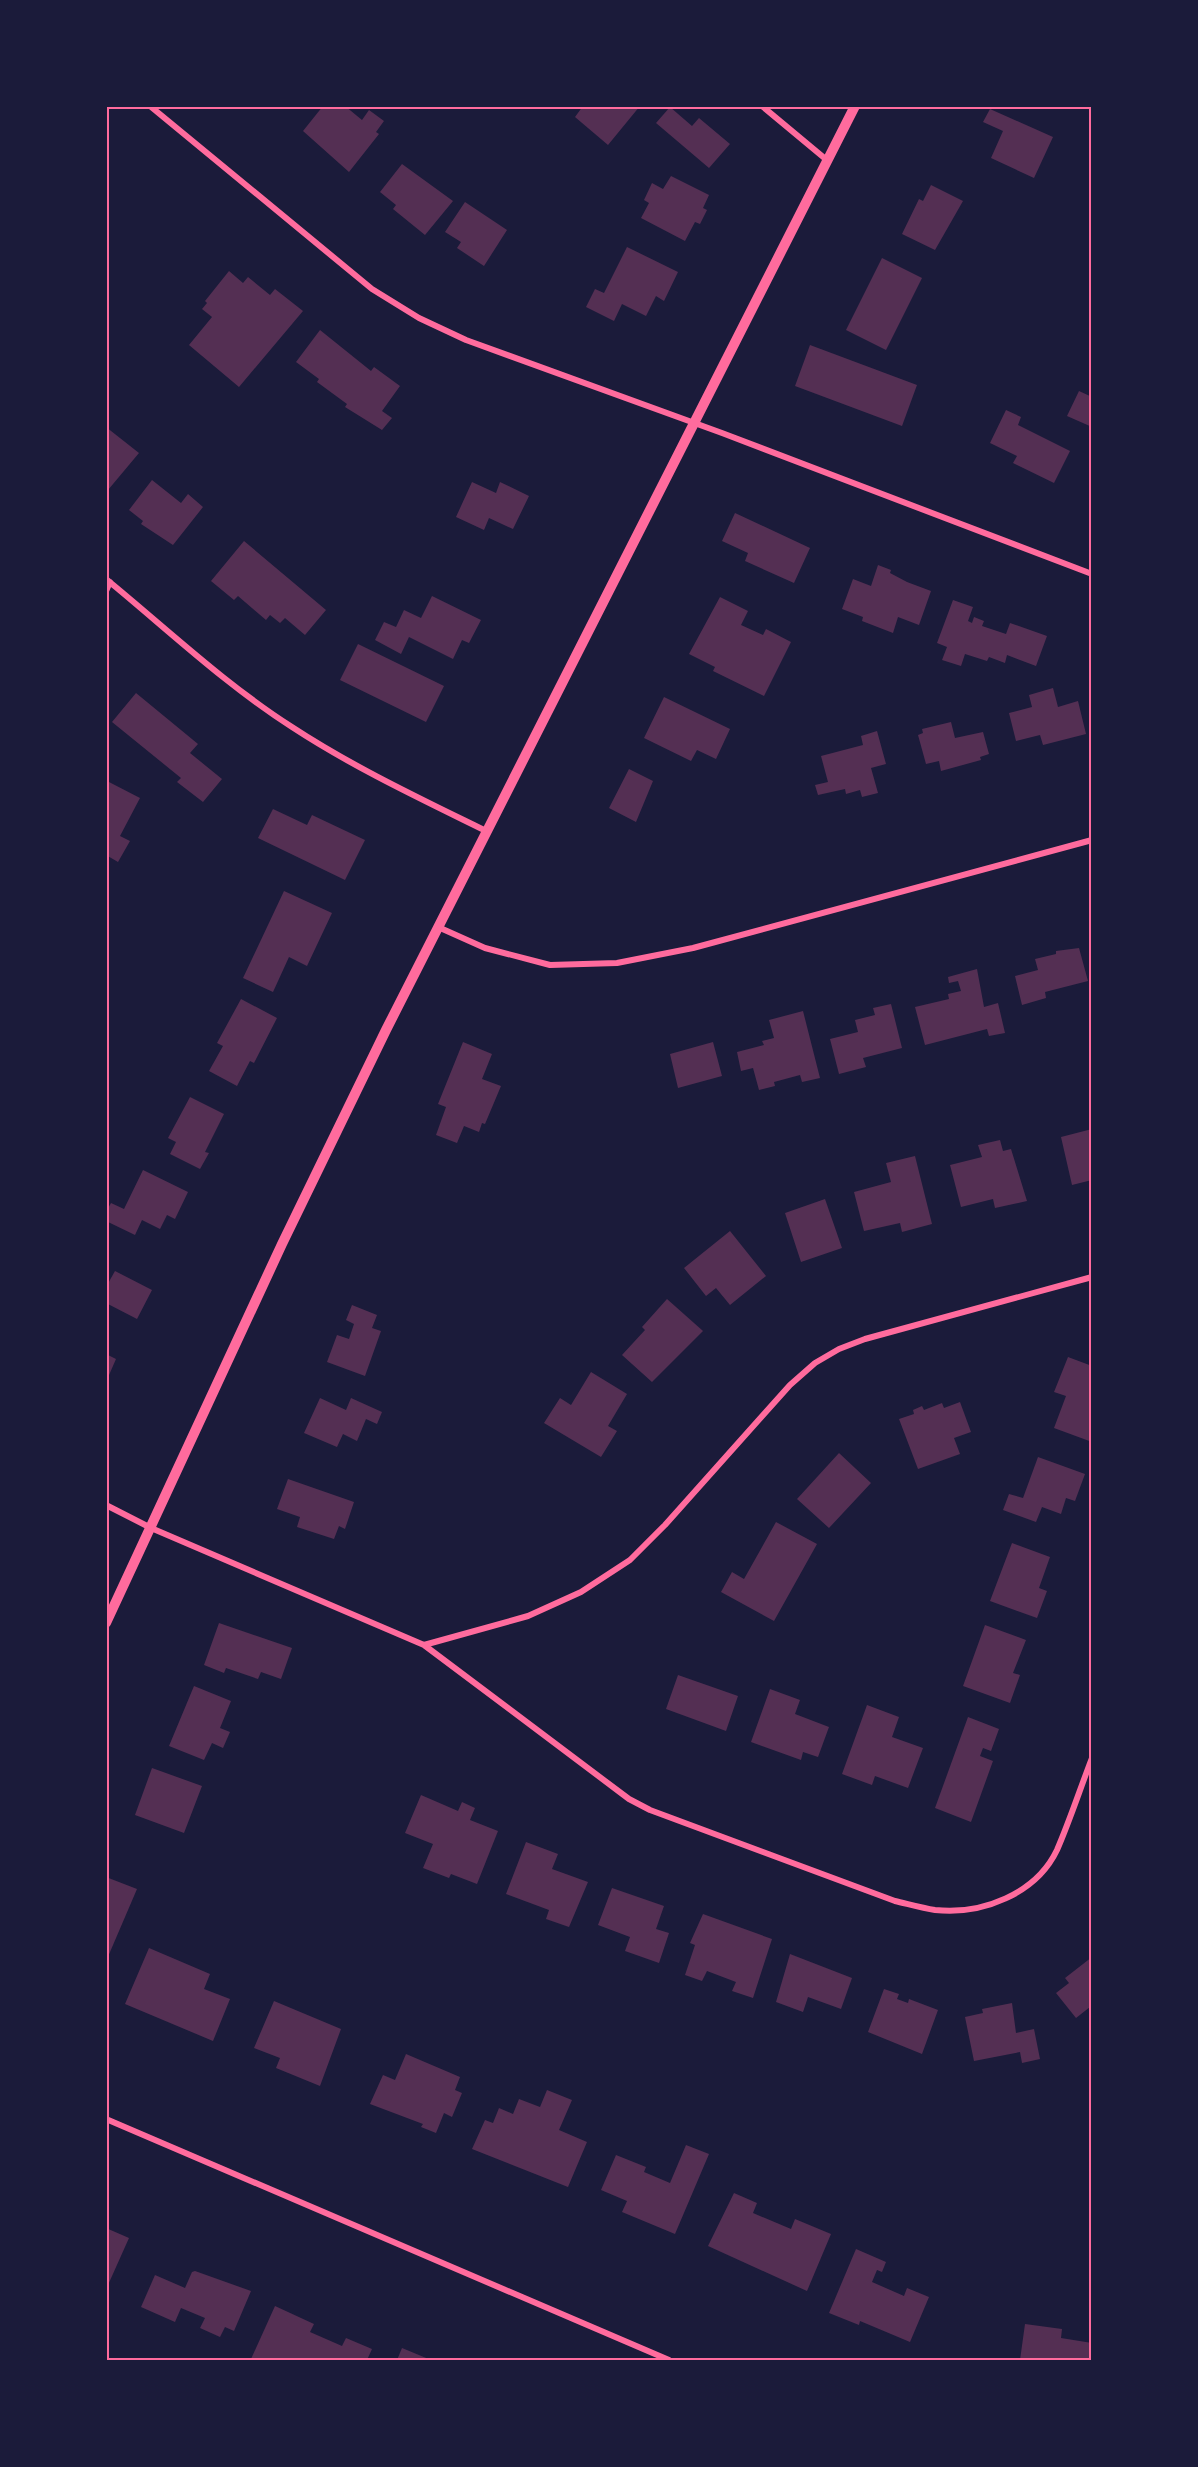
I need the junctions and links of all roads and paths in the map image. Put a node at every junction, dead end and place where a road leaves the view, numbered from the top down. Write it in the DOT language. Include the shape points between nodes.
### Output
graph roads {
  1 [pos="150,106"];
  2 [pos="762,106"];
  3 [pos="855,106"];
  4 [pos="828,161"];
  5 [pos="695,424"];
  6 [pos="1092,574"];
  7 [pos="108,580"];
  8 [pos="106,591"];
  9 [pos="486,831"];
  10 [pos="1092,840"];
  11 [pos="438,927"];
  12 [pos="1092,1277"];
  13 [pos="106,1505"];
  14 [pos="152,1528"];
  15 [pos="106,1623"];
  16 [pos="424,1645"];
  17 [pos="1092,1758"];
  18 [pos="106,2119"];
  19 [pos="669,2361"];
  1 -- 5 [label="street" via="372,289 419,318 466,340"];
  2 -- 4 [label="street"];
  3 -- 4 [label="street"];
  4 -- 5 [label="street"];
  5 -- 6 [label="street"];
  5 -- 9 [label="street"];
  7 -- 8 [label="street"];
  7 -- 9 [label="street" via="243,693 291,727"];
  9 -- 11 [label="street"];
  10 -- 11 [label="street" via="704,945 617,963 550,965 485,948"];
  11 -- 14 [label="street" via="287,1233"];
  12 -- 16 [label="street" via="839,1349 790,1385 630,1560 581,1592 528,1616"];
  13 -- 14 [label="street"];
  14 -- 15 [label="street"];
  14 -- 16 [label="street"];
  16 -- 17 [label="street" via="630,1800 895,1901 936,1910 974,1908 1010,1898 1041,1872 1056,1851"];
  18 -- 19 [label="street"];
}
